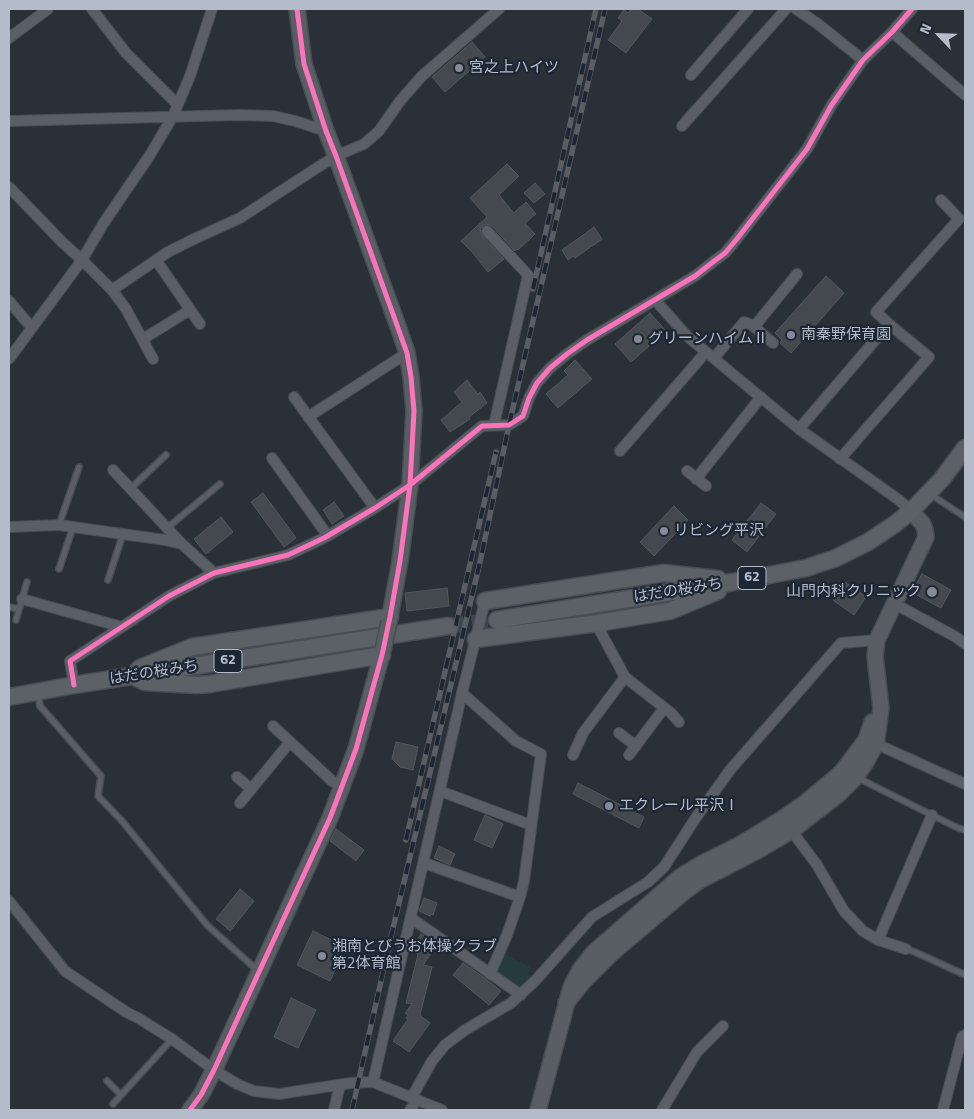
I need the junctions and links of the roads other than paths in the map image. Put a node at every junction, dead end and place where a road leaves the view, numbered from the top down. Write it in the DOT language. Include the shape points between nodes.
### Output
graph roads {
  1 [pos="48,9"];
  2 [pos="92,9"];
  3 [pos="212,9"];
  4 [pos="296,9"];
  5 [pos="499,9"];
  6 [pos="748,9"];
  7 [pos="786,9"];
  8 [pos="796,9"];
  9 [pos="912,9"];
  10 [pos="892,32"];
  11 [pos="9,38"];
  12 [pos="700,48"];
  13 [pos="708,55"];
  14 [pos="863,60"];
  15 [pos="691,75"];
  16 [pos="965,95"];
  17 [pos="178,103"];
  18 [pos="173,116"];
  19 [pos="9,121"];
  20 [pos="682,126"];
  21 [pos="326,131"];
  22 [pos="336,156"];
  23 [pos="9,187"];
  24 [pos="941,200"];
  25 [pos="487,231"];
  26 [pos="82,260"];
  27 [pos="156,260"];
  28 [pos="797,274"];
  29 [pos="781,276"];
  30 [pos="790,283"];
  31 [pos="112,290"];
  32 [pos="654,300"];
  33 [pos="9,301"];
  34 [pos="190,310"];
  35 [pos="200,324"];
  36 [pos="889,324"];
  37 [pos="754,327"];
  38 [pos="32,328"];
  39 [pos="143,339"];
  40 [pos="773,343"];
  41 [pos="407,353"];
  42 [pos="710,355"];
  43 [pos="153,358"];
  44 [pos="9,359"];
  45 [pos="294,397"];
  46 [pos="761,397"];
  47 [pos="308,417"];
  48 [pos="494,425"];
  49 [pos="799,428"];
  50 [pos="726,440"];
  51 [pos="735,447"];
  52 [pos="965,448"];
  53 [pos="620,451"];
  54 [pos="166,455"];
  55 [pos="272,458"];
  56 [pos="840,459"];
  57 [pos="79,466"];
  58 [pos="113,470"];
  59 [pos="687,471"];
  60 [pos="696,479"];
  61 [pos="220,484"];
  62 [pos="410,485"];
  63 [pos="706,486"];
  64 [pos="130,488"];
  65 [pos="928,493"];
  66 [pos="376,508"];
  67 [pos="911,511"];
  68 [pos="965,517"];
  69 [pos="59,526"];
  70 [pos="9,527"];
  71 [pos="73,528"];
  72 [pos="167,528"];
  73 [pos="123,534"];
  74 [pos="328,536"];
  75 [pos="182,544"];
  76 [pos="60,569"];
  77 [pos="214,573"];
  78 [pos="108,580"];
  79 [pos="27,582"];
  80 [pos="732,582"];
  81 [pos="22,599"];
  82 [pos="485,601"];
  83 [pos="895,604"];
  84 [pos="9,607"];
  85 [pos="19,609"];
  86 [pos="390,619"];
  87 [pos="16,620"];
  88 [pos="497,620"];
  89 [pos="598,623"];
  90 [pos="448,626"];
  91 [pos="122,627"];
  92 [pos="476,640"];
  93 [pos="877,640"];
  94 [pos="965,644"];
  95 [pos="383,652"];
  96 [pos="134,676"];
  97 [pos="625,677"];
  98 [pos="74,685"];
  99 [pos="38,692"];
  100 [pos="462,694"];
  101 [pos="9,697"];
  102 [pos="664,708"];
  103 [pos="679,722"];
  104 [pos="273,726"];
  105 [pos="619,733"];
  106 [pos="290,742"];
  107 [pos="871,742"];
  108 [pos="636,746"];
  109 [pos="572,755"];
  110 [pos="630,755"];
  111 [pos="237,777"];
  112 [pos="856,777"];
  113 [pos="965,784"];
  114 [pos="342,787"];
  115 [pos="251,789"];
  116 [pos="440,792"];
  117 [pos="240,802"];
  118 [pos="932,815"];
  119 [pos="531,825"];
  120 [pos="787,825"];
  121 [pos="965,830"];
  122 [pos="424,863"];
  123 [pos="648,882"];
  124 [pos="520,897"];
  125 [pos="664,899"];
  126 [pos="9,901"];
  127 [pos="411,918"];
  128 [pos="878,940"];
  129 [pos="906,949"];
  130 [pos="260,972"];
  131 [pos="965,973"];
  132 [pos="490,974"];
  133 [pos="521,995"];
  134 [pos="723,1026"];
  135 [pos="965,1034"];
  136 [pos="172,1039"];
  137 [pos="214,1070"];
  138 [pos="107,1081"];
  139 [pos="373,1082"];
  140 [pos="340,1085"];
  141 [pos="121,1095"];
  142 [pos="414,1099"];
  143 [pos="114,1104"];
  144 [pos="190,1110"];
  145 [pos="334,1110"];
  146 [pos="410,1110"];
  147 [pos="442,1110"];
  148 [pos="538,1110"];
  149 [pos="662,1110"];
  150 [pos="944,1110"];
  1 -- 11 [label="street"];
  2 -- 17 [label="street" via="126,53"];
  3 -- 17 [label="street"];
  4 -- 21 [label="street" via="304,64"];
  5 -- 22 [label="street" via="422,76 364,144"];
  6 -- 13 [label="street"];
  7 -- 20 [label="street" via="752,55 712,100"];
  8 -- 14 [label="street"];
  9 -- 10 [label="street"];
  10 -- 14 [label="street"];
  10 -- 16 [label="street"];
  12 -- 13 [label="street"];
  13 -- 15 [label="street"];
  14 -- 32 [label="street" via="831,106 807,149 731,246 695,276"];
  17 -- 18 [label="street"];
  18 -- 19 [label="street"];
  18 -- 21 [label="street" via="273,116"];
  18 -- 26 [label="street"];
  21 -- 22 [label="street"];
  22 -- 27 [label="street" via="240,218"];
  22 -- 41 [label="street"];
  23 -- 26 [label="street"];
  24 -- 36 [label="street" via="959,219 876,312"];
  25 -- 48 [label="street" via="528,275"];
  26 -- 31 [label="street"];
  26 -- 38 [label="street"];
  27 -- 31 [label="street"];
  27 -- 34 [label="street"];
  28 -- 30 [label="street"];
  29 -- 30 [label="street"];
  30 -- 37 [label="street"];
  31 -- 39 [label="street"];
  32 -- 42 [label="street" via="688,337"];
  32 -- 48 [label="street" via="567,354 537,383 523,416 509,425"];
  33 -- 38 [label="street"];
  34 -- 35 [label="street"];
  34 -- 39 [label="street"];
  36 -- 49 [label="street"];
  36 -- 56 [label="street" via="929,357"];
  37 -- 40 [label="street"];
  37 -- 42 [label="street" via="744,322"];
  38 -- 44 [label="street"];
  39 -- 43 [label="street"];
  41 -- 47 [label="street"];
  41 -- 62 [label="street" via="414,411"];
  42 -- 46 [label="street"];
  42 -- 53 [label="street" via="656,401"];
  45 -- 47 [label="street"];
  46 -- 49 [label="street"];
  46 -- 50 [label="street"];
  47 -- 66 [label="street"];
  48 -- 62 [label="street" via="482,426"];
  49 -- 56 [label="street"];
  50 -- 51 [label="street"];
  50 -- 60 [label="street"];
  52 -- 65 [label="main road, はだの桜みち / 62"];
  54 -- 64 [label="lane"];
  55 -- 74 [label="street"];
  56 -- 67 [label="street"];
  57 -- 69 [label="lane"];
  58 -- 64 [label="street"];
  59 -- 60 [label="street"];
  60 -- 63 [label="street"];
  61 -- 72 [label="lane"];
  62 -- 66 [label="street"];
  62 -- 86 [label="street"];
  64 -- 72 [label="street"];
  65 -- 67 [label="main road, はだの桜みち / 62"];
  65 -- 68 [label="lane"];
  66 -- 74 [label="street"];
  67 -- 80 [label="main road, はだの桜みち / 62" via="868,542 836,558 806,568"];
  67 -- 83 [label="street" via="923,524 926,537"];
  69 -- 70 [label="street"];
  69 -- 71 [label="street"];
  71 -- 73 [label="street"];
  71 -- 76 [label="lane"];
  72 -- 75 [label="street"];
  73 -- 75 [label="street"];
  73 -- 78 [label="lane"];
  74 -- 77 [label="street" via="288,555"];
  75 -- 77 [label="street"];
  77 -- 91 [label="street" via="169,596"];
  79 -- 81 [label="lane"];
  80 -- 82 [label="main road" via="664,573"];
  80 -- 88 [label="main road, はだの桜みち / 62"];
  80 -- 89 [label="main road" via="670,611"];
  81 -- 85 [label="lane"];
  81 -- 91 [label="street"];
  82 -- 92 [label="street"];
  83 -- 93 [label="street"];
  83 -- 94 [label="street"];
  84 -- 85 [label="lane"];
  85 -- 87 [label="lane"];
  86 -- 95 [label="street, bridge"];
  86 -- 96 [label="main road" via="192,648 140,668"];
  89 -- 92 [label="main road"];
  89 -- 97 [label="street"];
  90 -- 96 [label="main road, はだの桜みち / 62"];
  91 -- 98 [label="street" via="70,661"];
  92 -- 100 [label="street"];
  93 -- 107 [label="street" via="878,681"];
  93 -- 123 [label="street" via="841,643 730,770 664,867"];
  95 -- 96 [label="main road" via="210,684 145,682"];
  95 -- 114 [label="street"];
  96 -- 98 [label="main road, はだの桜みち / 62"];
  97 -- 102 [label="street"];
  97 -- 109 [label="street" via="583,732"];
  98 -- 99 [label="main road, はだの桜みち / 62"];
  99 -- 101 [label="main road, はだの桜みち / 62"];
  99 -- 130 [label="lane" via="40,706 101,776 98,796 207,925"];
  100 -- 116 [label="street"];
  100 -- 119 [label="street" via="516,741 541,754"];
  102 -- 103 [label="street"];
  102 -- 108 [label="street"];
  104 -- 106 [label="street"];
  105 -- 108 [label="street"];
  106 -- 114 [label="street" via="332,782"];
  106 -- 115 [label="street"];
  107 -- 112 [label="street" via="866,762"];
  107 -- 113 [label="street"];
  107 -- 120 [label="street" via="805,803"];
  108 -- 110 [label="street"];
  111 -- 115 [label="street"];
  112 -- 118 [label="lane"];
  112 -- 120 [label="street" via="832,800"];
  114 -- 130 [label="street"];
  115 -- 117 [label="street"];
  116 -- 119 [label="street"];
  116 -- 122 [label="street"];
  118 -- 121 [label="lane"];
  118 -- 128 [label="street"];
  119 -- 124 [label="street"];
  120 -- 125 [label="street" via="703,863 680,877"];
  120 -- 128 [label="street" via="844,911 863,931"];
  122 -- 124 [label="street"];
  122 -- 127 [label="street"];
  123 -- 125 [label="street"];
  123 -- 133 [label="street" via="592,917"];
  124 -- 132 [label="street"];
  125 -- 148 [label="street" via="593,953 580,970 566,1003"];
  126 -- 136 [label="street" via="65,971"];
  127 -- 132 [label="street"];
  127 -- 139 [label="street"];
  128 -- 129 [label="street"];
  129 -- 131 [label="lane"];
  130 -- 137 [label="street"];
  132 -- 133 [label="street"];
  133 -- 142 [label="street" via="445,1044 432,1061"];
  134 -- 149 [label="street" via="697,1052"];
  135 -- 150 [label="street"];
  136 -- 137 [label="street"];
  136 -- 141 [label="lane"];
  137 -- 140 [label="street" via="254,1092 279,1094"];
  137 -- 144 [label="street"];
  138 -- 141 [label="lane"];
  139 -- 140 [label="street"];
  139 -- 142 [label="street"];
  140 -- 145 [label="street"];
  141 -- 143 [label="lane"];
  142 -- 146 [label="street"];
  142 -- 147 [label="street"];
}
